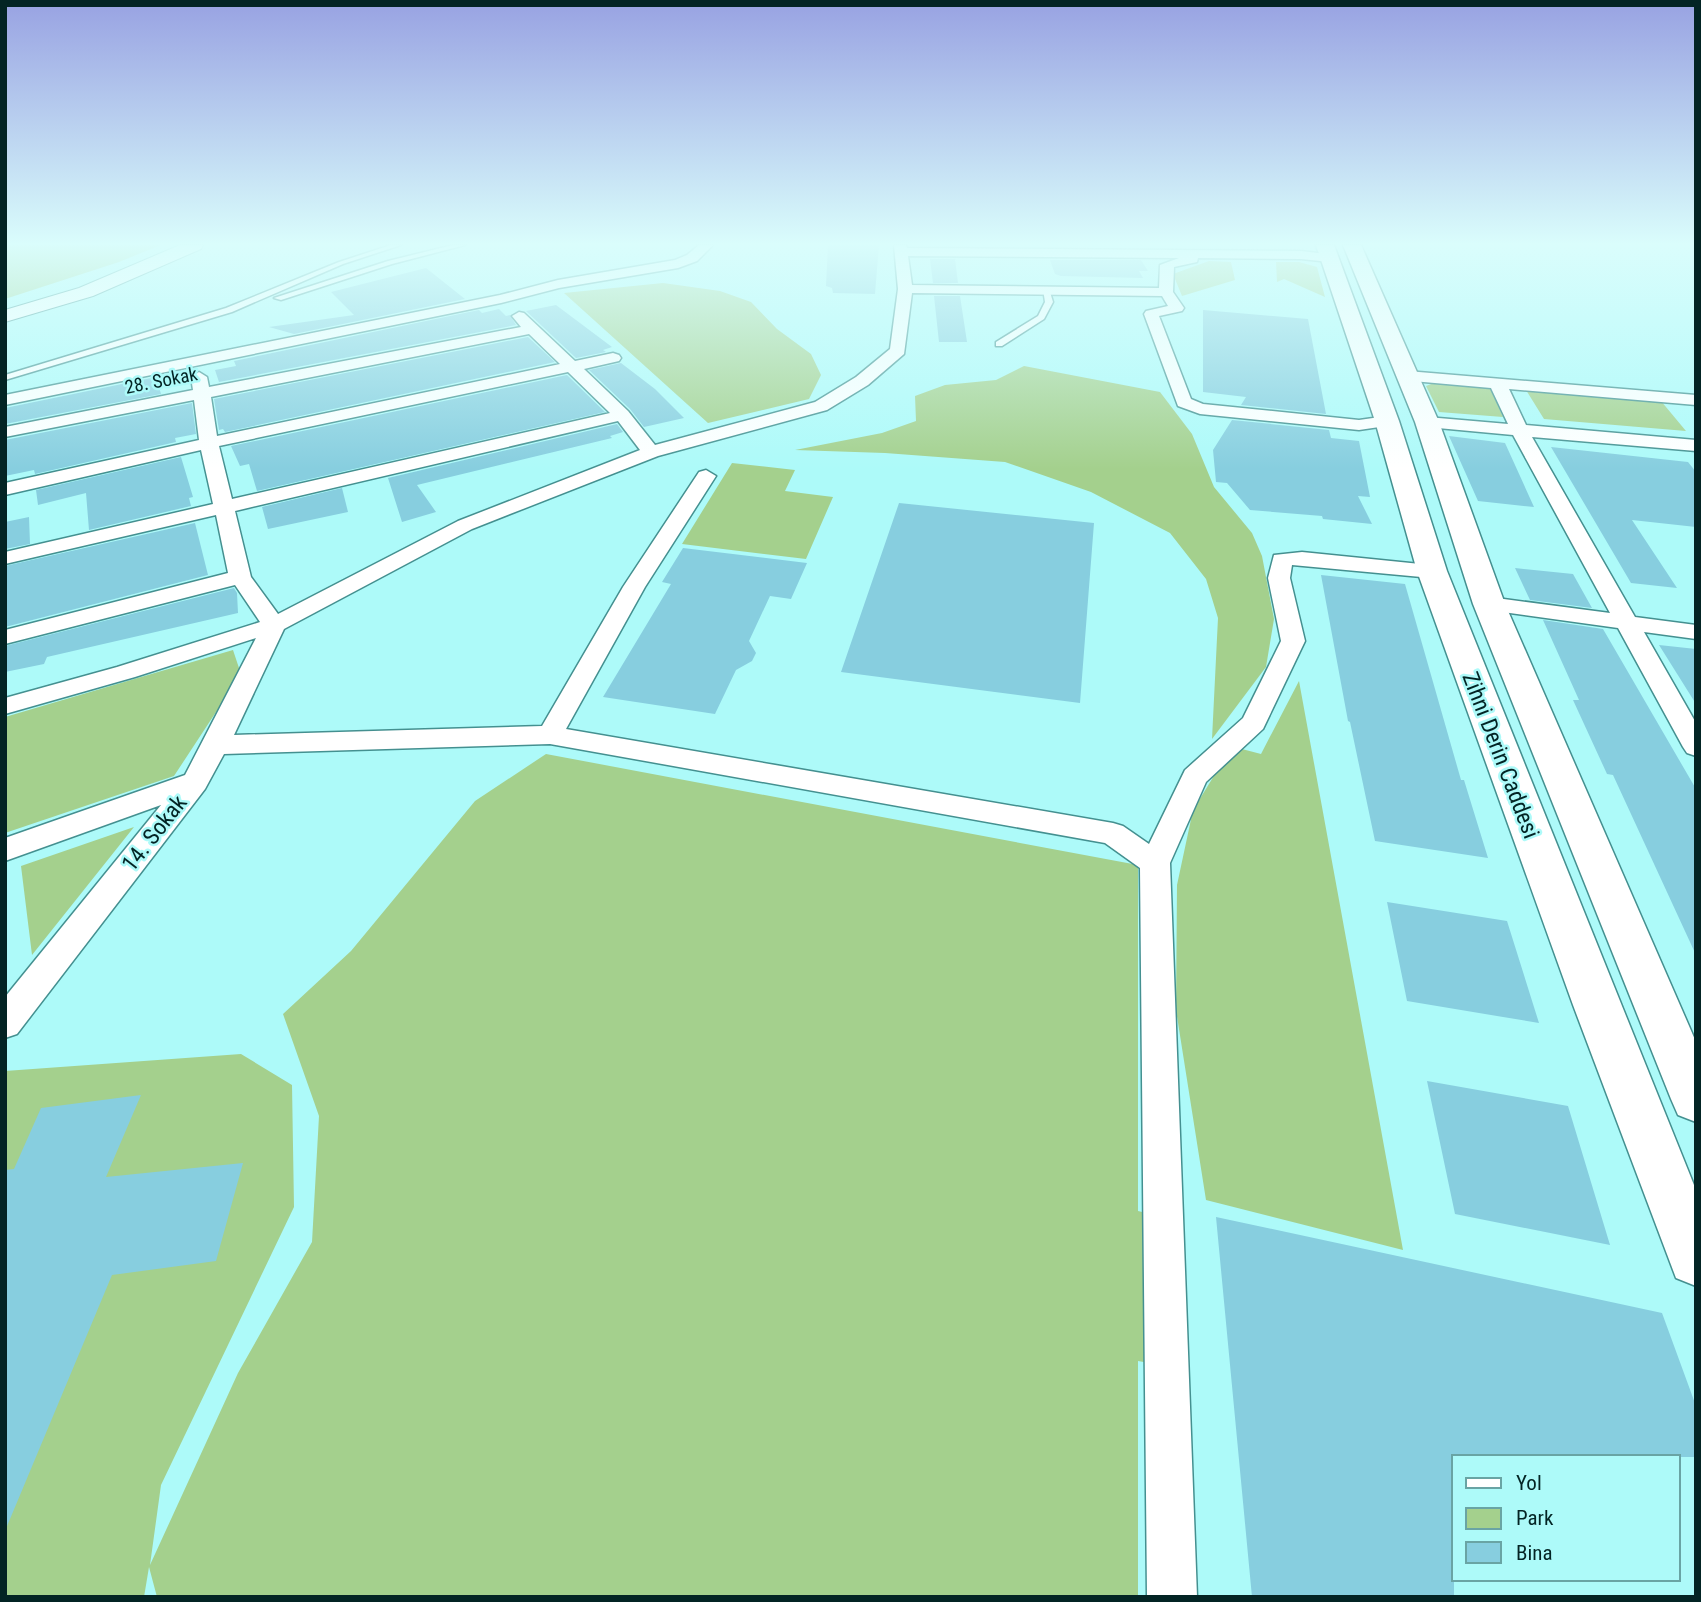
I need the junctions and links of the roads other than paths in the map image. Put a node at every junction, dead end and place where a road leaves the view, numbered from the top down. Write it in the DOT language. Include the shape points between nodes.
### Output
graph roads {
  1 [pos="197,320"];
  2 [pos="399,320"];
  3 [pos="523,320"];
  4 [pos="902,320"];
  5 [pos="1037,320"];
  6 [pos="1153,320"];
  7 [pos="1354,320"];
  8 [pos="1373,320"];
  9 [pos="532,328"];
  10 [pos="999,344"];
  11 [pos="613,358"];
  12 [pos="195,361"];
  13 [pos="571,366"];
  14 [pos="1370,373"];
  15 [pos="1407,376"];
  16 [pos="5,378"];
  17 [pos="1499,384"];
  18 [pos="203,393"];
  19 [pos="5,400"];
  20 [pos="1688,405"];
  21 [pos="622,415"];
  22 [pos="1387,421"];
  23 [pos="1427,422"];
  24 [pos="1520,429"];
  25 [pos="5,432"];
  26 [pos="209,443"];
  27 [pos="1696,446"];
  28 [pos="651,452"];
  29 [pos="706,476"];
  30 [pos="5,489"];
  31 [pos="225,505"];
  32 [pos="5,558"];
  33 [pos="1432,571"];
  34 [pos="240,577"];
  35 [pos="1489,604"];
  36 [pos="1627,623"];
  37 [pos="274,625"];
  38 [pos="1696,632"];
  39 [pos="5,637"];
  40 [pos="5,706"];
  41 [pos="550,734"];
  42 [pos="216,746"];
  43 [pos="1696,747"];
  44 [pos="195,782"];
  45 [pos="5,850"];
  46 [pos="1155,863"];
  47 [pos="16,1000"];
  48 [pos="5,1023"];
  49 [pos="1682,1032"];
  50 [pos="1696,1099"];
  51 [pos="1696,1258"];
  52 [pos="1172,1597"];
  1 -- 16 [label="lane"];
  2 -- 12 [label="street"];
  3 -- 9 [label="street"];
  4 -- 28 [label="street" via="898,351 821,406"];
  5 -- 10 [label="lane"];
  6 -- 22 [label="street" via="1184,402 1200,409 1359,425"];
  7 -- 14 [label="main road, Zihni Derin Caddesi"];
  8 -- 15 [label="main road, Zihni Derin Caddesi"];
  9 -- 13 [label="street"];
  9 -- 18 [label="street, 28. Sokak"];
  11 -- 13 [label="street"];
  12 -- 18 [label="street"];
  12 -- 19 [label="street"];
  13 -- 21 [label="street"];
  13 -- 26 [label="street"];
  14 -- 15 [label="main road"];
  14 -- 22 [label="main road, Zihni Derin Caddesi"];
  15 -- 17 [label="street"];
  15 -- 23 [label="main road, Zihni Derin Caddesi"];
  17 -- 20 [label="street"];
  17 -- 24 [label="street"];
  18 -- 25 [label="street, 28. Sokak"];
  18 -- 26 [label="street"];
  21 -- 28 [label="street"];
  21 -- 31 [label="street"];
  22 -- 23 [label="main road"];
  22 -- 33 [label="main road, Zihni Derin Caddesi"];
  23 -- 24 [label="street"];
  23 -- 35 [label="main road, Zihni Derin Caddesi"];
  24 -- 27 [label="street"];
  24 -- 36 [label="street"];
  26 -- 30 [label="street"];
  26 -- 31 [label="street"];
  28 -- 37 [label="street" via="466,525"];
  29 -- 41 [label="street" via="634,587"];
  31 -- 32 [label="street"];
  31 -- 34 [label="street"];
  33 -- 46 [label="street" via="1282,560 1279,578 1293,641 1254,723 1195,777"];
  33 -- 51 [label="main road, Zihni Derin Caddesi"];
  34 -- 37 [label="street"];
  34 -- 39 [label="street"];
  35 -- 36 [label="street"];
  35 -- 49 [label="main road, Zihni Derin Caddesi"];
  36 -- 38 [label="street"];
  36 -- 43 [label="street"];
  37 -- 40 [label="street"];
  37 -- 42 [label="street, 14. Sokak"];
  41 -- 42 [label="street"];
  41 -- 46 [label="street" via="1113,834"];
  42 -- 44 [label="street, 14. Sokak"];
  44 -- 45 [label="street"];
  44 -- 47 [label="street, 14. Sokak"];
  46 -- 52 [label="street"];
  47 -- 48 [label="street, 14. Sokak"];
  49 -- 50 [label="main road, Zihni Derin Caddesi"];
}
